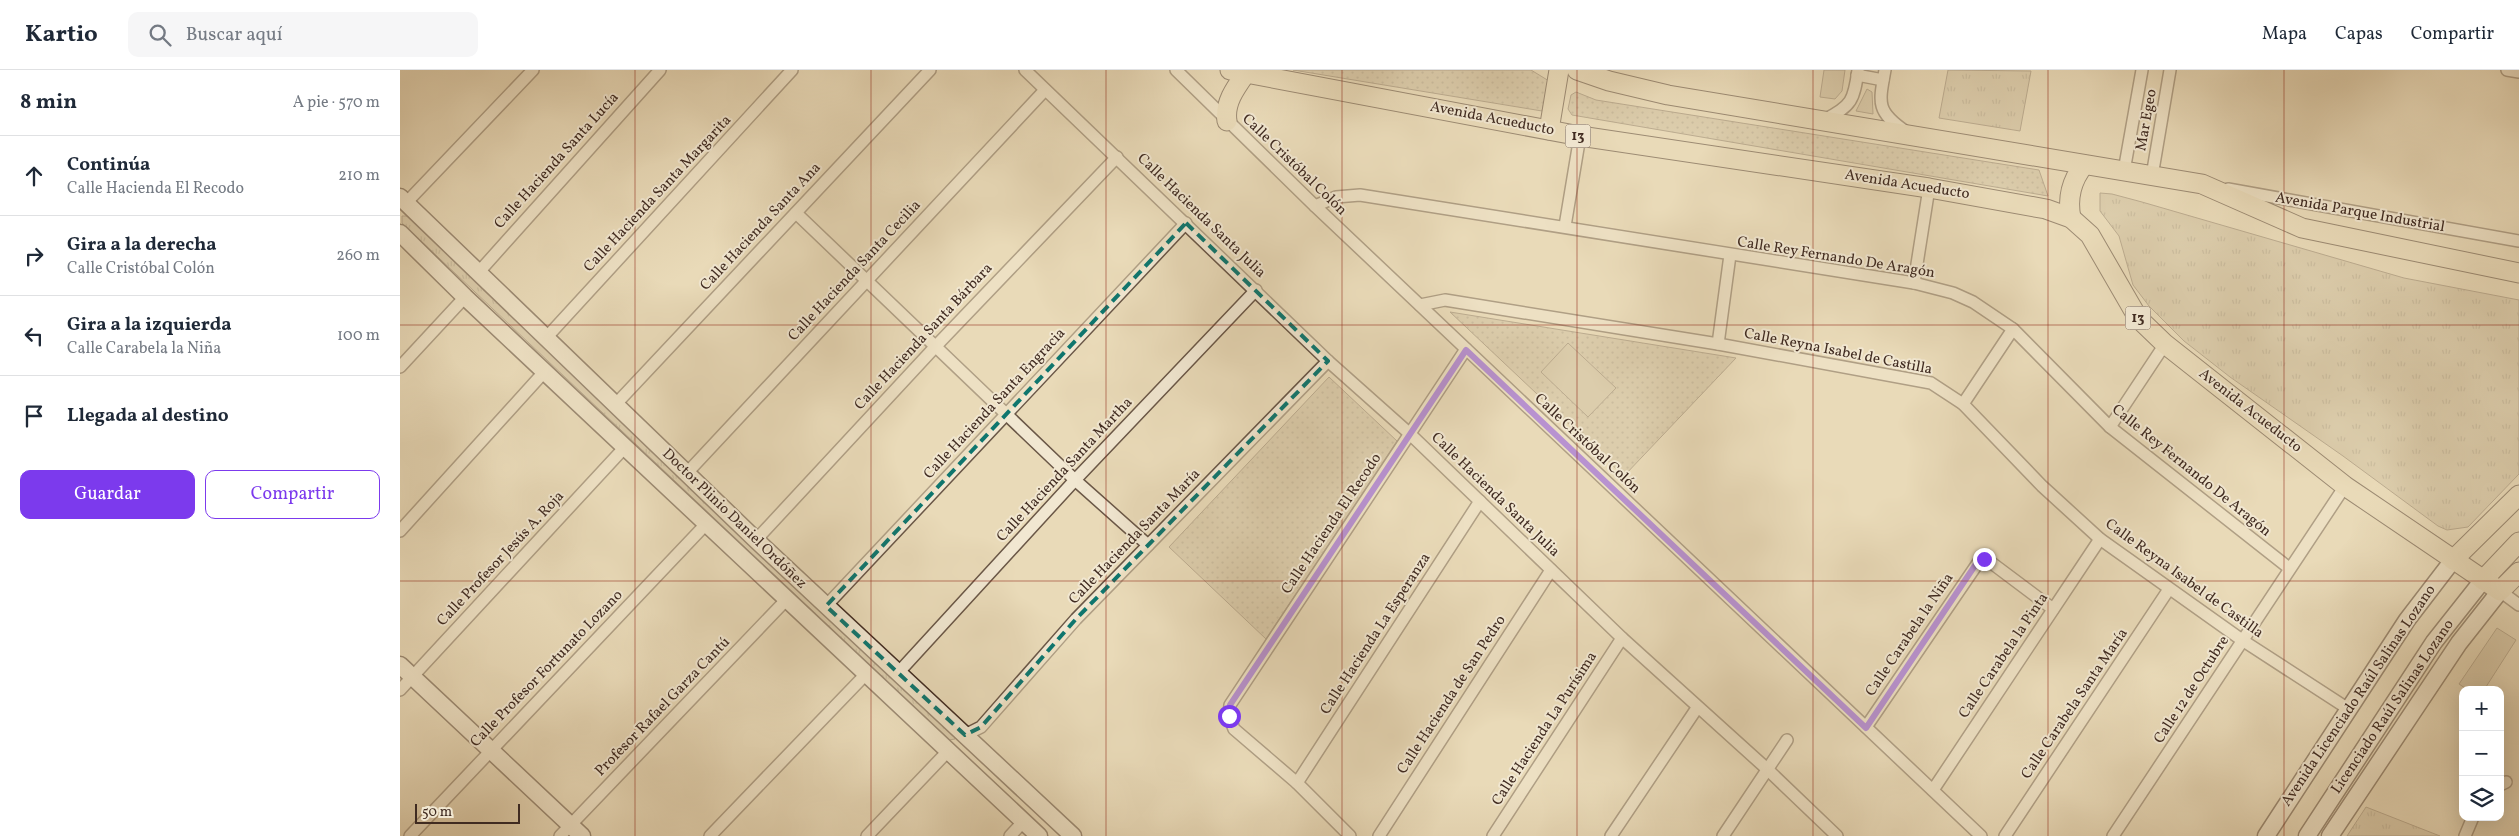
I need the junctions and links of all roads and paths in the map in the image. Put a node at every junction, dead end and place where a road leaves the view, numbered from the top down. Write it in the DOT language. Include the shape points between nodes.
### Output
graph roads {
  1 [pos="533,70"];
  2 [pos="660,70"];
  3 [pos="792,70"];
  4 [pos="930,70"];
  5 [pos="1025,70"];
  6 [pos="1176,70"];
  7 [pos="1559,70"];
  8 [pos="1577,70"];
  9 [pos="2142,70"];
  10 [pos="2170,70"];
  11 [pos="2507,70"];
  12 [pos="1238,71"];
  13 [pos="2519,72"];
  14 [pos="1858,73"];
  15 [pos="1884,75"];
  16 [pos="1046,90"];
  17 [pos="1227,121"];
  18 [pos="1822,121"];
  19 [pos="1549,130"];
  20 [pos="1911,135"];
  21 [pos="1580,136"];
  22 [pos="1116,157"];
  23 [pos="2053,159"];
  24 [pos="2084,165"];
  25 [pos="2124,171"];
  26 [pos="2152,176"];
  27 [pos="2202,184"];
  28 [pos="1929,188"];
  29 [pos="402,203"];
  30 [pos="1315,206"];
  31 [pos="2046,209"];
  32 [pos="796,213"];
  33 [pos="2071,218"];
  34 [pos="1186,223"];
  35 [pos="1565,226"];
  36 [pos="400,233"];
  37 [pos="2519,241"];
  38 [pos="1730,255"];
  39 [pos="2519,272"];
  40 [pos="478,273"];
  41 [pos="867,280"];
  42 [pos="1914,284"];
  43 [pos="1256,290"];
  44 [pos="465,297"];
  45 [pos="1420,305"];
  46 [pos="2013,329"];
  47 [pos="546,338"];
  48 [pos="1718,344"];
  49 [pos="2165,344"];
  50 [pos="935,347"];
  51 [pos="1466,350"];
  52 [pos="1328,361"];
  53 [pos="400,368"];
  54 [pos="545,371"];
  55 [pos="1963,404"];
  56 [pos="615,405"];
  57 [pos="1007,414"];
  58 [pos="2110,427"];
  59 [pos="1410,434"];
  60 [pos="625,447"];
  61 [pos="686,474"];
  62 [pos="1075,480"];
  63 [pos="2345,486"];
  64 [pos="2519,495"];
  65 [pos="1480,501"];
  66 [pos="707,523"];
  67 [pos="400,531"];
  68 [pos="2100,539"];
  69 [pos="756,540"];
  70 [pos="2519,540"];
  71 [pos="1148,545"];
  72 [pos="2453,560"];
  73 [pos="2289,568"];
  74 [pos="1551,570"];
  75 [pos="2519,572"];
  76 [pos="2483,580"];
  77 [pos="2170,589"];
  78 [pos="2500,591"];
  79 [pos="787,599"];
  80 [pos="2519,605"];
  81 [pos="826,606"];
  82 [pos="2053,609"];
  83 [pos="1622,638"];
  84 [pos="2242,640"];
  85 [pos="400,665"];
  86 [pos="867,673"];
  87 [pos="898,673"];
  88 [pos="413,677"];
  89 [pos="400,690"];
  90 [pos="1697,708"];
  91 [pos="2350,710"];
  92 [pos="1866,728"];
  93 [pos="965,735"];
  94 [pos="1787,740"];
  95 [pos="490,750"];
  96 [pos="949,750"];
  97 [pos="1767,769"];
  98 [pos="1297,783"];
  99 [pos="1933,790"];
  100 [pos="2472,821"];
  101 [pos="1023,822"];
  102 [pos="571,832"];
  103 [pos="410,836"];
  104 [pos="710,836"];
  105 [pos="867,836"];
  106 [pos="1010,836"];
  107 [pos="1039,836"];
  108 [pos="1073,836"];
  109 [pos="1350,836"];
  110 [pos="1379,836"];
  111 [pos="1492,836"];
  112 [pos="1611,836"];
  113 [pos="1723,836"];
  114 [pos="1837,836"];
  115 [pos="1981,836"];
  116 [pos="2005,836"];
  117 [pos="2113,836"];
  118 [pos="2266,836"];
  119 [pos="2307,836"];
  120 [pos="2330,836"];
  121 [pos="2466,836"];
  1 -- 29 [label="street"];
  2 -- 40 [label="street, Calle Hacienda Santa Lucía"];
  3 -- 47 [label="street, Calle Hacienda Santa Margarita"];
  4 -- 32 [label="street, Calle Hacienda Santa Ana"];
  5 -- 16 [label="street, Calle Hacienda Santa Julia"];
  6 -- 17 [label="street, Calle Cristóbal Colón"];
  7 -- 19 [label="main road"];
  8 -- 18 [label="main road" via="1668,95"];
  9 -- 25 [label="street, Mar Egeo"];
  10 -- 26 [label="street, Mar Egeo"];
  11 -- 13 [label="street"];
  12 -- 17 [label="main road" via="1226,112"];
  12 -- 19 [label="main road, Avenida Acueducto / 13"];
  14 -- 15 [label="street"];
  14 -- 18 [label="street" via="1850,104"];
  15 -- 20 [label="street" via="1880,98 1883,111"];
  16 -- 22 [label="street, Calle Hacienda Santa Julia"];
  16 -- 41 [label="street, Calle Hacienda Santa Cecilia"];
  17 -- 30 [label="street, Calle Cristóbal Colón"];
  18 -- 20 [label="main road"];
  19 -- 21 [label="main road, Avenida Acueducto / 13"];
  20 -- 23 [label="main road"];
  21 -- 28 [label="main road, Avenida Acueducto / 13"];
  21 -- 35 [label="street"];
  22 -- 34 [label="street, Calle Hacienda Santa Julia"];
  22 -- 50 [label="street, Calle Hacienda Santa Bárbara"];
  23 -- 24 [label="main road"];
  23 -- 31 [label="main road" via="2061,185 2054,201"];
  24 -- 25 [label="main road"];
  24 -- 33 [label="main road" via="2072,184"];
  25 -- 26 [label="main road"];
  26 -- 27 [label="main road"];
  27 -- 37 [label="street, Avenida Parque Industrial"];
  27 -- 39 [label="main road" via="2302,228"];
  28 -- 31 [label="main road, Avenida Acueducto / 13"];
  28 -- 42 [label="street"];
  29 -- 40 [label="street, Doctor Plinio Daniel Ordóñez"];
  30 -- 35 [label="street, Calle Rey Fernando De Aragón" via="1336,197 1360,195"];
  30 -- 45 [label="street, Calle Cristóbal Colón"];
  31 -- 33 [label="main road, Avenida Acueducto / 13"];
  32 -- 41 [label="street"];
  32 -- 56 [label="street, Calle Hacienda Santa Ana"];
  33 -- 49 [label="main road, Avenida Acueducto / 13" via="2090,235 2138,318"];
  34 -- 43 [label="street, Calle Hacienda Santa Julia"];
  34 -- 57 [label="street, Calle Hacienda Santa Engracia"];
  35 -- 38 [label="street, Calle Rey Fernando De Aragón"];
  36 -- 44 [label="street, Doctor Plinio Daniel Ordóñez"];
  38 -- 42 [label="street, Calle Rey Fernando De Aragón"];
  38 -- 48 [label="street"];
  40 -- 47 [label="street, Doctor Plinio Daniel Ordóñez"];
  41 -- 50 [label="street"];
  41 -- 61 [label="street, Calle Hacienda Santa Cecilia"];
  42 -- 46 [label="street, Calle Rey Fernando De Aragón" via="1953,293"];
  43 -- 52 [label="street, Calle Hacienda Santa Julia"];
  43 -- 62 [label="street, Calle Hacienda Santa Martha"];
  44 -- 53 [label="street"];
  44 -- 54 [label="street, Doctor Plinio Daniel Ordóñez"];
  45 -- 48 [label="street, Calle Reyna Isabel de Castilla" via="1446,300"];
  45 -- 51 [label="street, Calle Cristóbal Colón"];
  46 -- 55 [label="street"];
  46 -- 58 [label="street, Calle Rey Fernando De Aragón"];
  47 -- 56 [label="street, Doctor Plinio Daniel Ordóñez"];
  48 -- 55 [label="street, Calle Reyna Isabel de Castilla" via="1923,380"];
  49 -- 58 [label="street"];
  49 -- 63 [label="main road, Avenida Acueducto / 13"];
  50 -- 57 [label="street"];
  50 -- 69 [label="street, Calle Hacienda Santa Bárbara"];
  51 -- 59 [label="street, Calle Hacienda El Recodo"];
  51 -- 92 [label="street, Calle Cristóbal Colón"];
  52 -- 59 [label="street, Calle Hacienda Santa Julia"];
  52 -- 71 [label="street, Calle Hacienda Santa María"];
  54 -- 60 [label="street, Doctor Plinio Daniel Ordóñez"];
  54 -- 67 [label="street"];
  55 -- 68 [label="street, Calle Reyna Isabel de Castilla" via="2042,486"];
  56 -- 61 [label="street, Doctor Plinio Daniel Ordóñez"];
  57 -- 62 [label="street"];
  57 -- 81 [label="street, Calle Hacienda Santa Engracia"];
  58 -- 73 [label="street, Calle Rey Fernando De Aragón"];
  59 -- 65 [label="street, Calle Hacienda Santa Julia"];
  59 -- 98 [label="street, Calle Hacienda El Recodo" via="1230,705 1229,716 1234,729"];
  60 -- 66 [label="street, Doctor Plinio Daniel Ordóñez"];
  60 -- 88 [label="street, Calle Profesor Jesús A. Roja"];
  61 -- 69 [label="street, Doctor Plinio Daniel Ordóñez"];
  62 -- 71 [label="street"];
  62 -- 87 [label="street, Calle Hacienda Santa Martha"];
  63 -- 72 [label="main road, Avenida Acueducto / 13"];
  63 -- 73 [label="street, Calle 12 de Octubre"];
  64 -- 72 [label="main road, Avenida Licenciado Raúl Salinas Lozano"];
  65 -- 74 [label="street, Calle Hacienda Santa Julia"];
  65 -- 98 [label="street, Calle Hacienda La Esperanza"];
  66 -- 79 [label="street, Doctor Plinio Daniel Ordóñez"];
  66 -- 95 [label="street, Calle Profesor Fortunato Lozano"];
  68 -- 77 [label="street, Calle Reyna Isabel de Castilla"];
  68 -- 82 [label="street, Calle Carabela la Pinta"];
  69 -- 81 [label="street, Doctor Plinio Daniel Ordóñez"];
  70 -- 76 [label="main road"];
  71 -- 93 [label="street, Calle Hacienda Santa María" via="1076,619 981,727"];
  72 -- 76 [label="main road, Avenida Acueducto"];
  72 -- 91 [label="street, Avenida Licenciado Raúl Salinas Lozano" via="2407,620"];
  73 -- 84 [label="street, Calle 12 de Octubre"];
  74 -- 83 [label="street, Calle Hacienda Santa Julia"];
  74 -- 110 [label="street, Calle Hacienda de San Pedro"];
  75 -- 78 [label="main road"];
  76 -- 78 [label="main road, Avenida Acueducto"];
  76 -- 119 [label="street, Licenciado Raúl Salinas Lozano" via="2434,642"];
  77 -- 84 [label="street, Calle Reyna Isabel de Castilla"];
  77 -- 116 [label="street, Calle Carabela Santa María"];
  78 -- 80 [label="street"];
  78 -- 120 [label="street" via="2459,643"];
  79 -- 86 [label="street, Doctor Plinio Daniel Ordóñez"];
  79 -- 102 [label="street, Profesor Rafael Garza Cantú"];
  81 -- 87 [label="street, Doctor Plinio Daniel Ordóñez"];
  82 -- 92 [label="street, Calle Carabela la Niña" via="1989,561 1980,560"];
  82 -- 99 [label="street, Calle Carabela la Pinta"];
  83 -- 90 [label="street, Calle Hacienda Santa Julia"];
  83 -- 111 [label="street, Calle Hacienda La Purísima"];
  84 -- 91 [label="street, Calle Reyna Isabel de Castilla"];
  84 -- 117 [label="street, Calle 12 de Octubre"];
  85 -- 88 [label="street"];
  86 -- 96 [label="street, Doctor Plinio Daniel Ordóñez"];
  86 -- 104 [label="street"];
  87 -- 93 [label="street, Doctor Plinio Daniel Ordóñez"];
  88 -- 89 [label="street, Calle Profesor Jesús A. Roja"];
  88 -- 95 [label="street"];
  90 -- 97 [label="street, Calle Hacienda Santa Julia"];
  90 -- 112 [label="street"];
  91 -- 118 [label="street, Avenida Licenciado Raúl Salinas Lozano"];
  92 -- 99 [label="street, Calle Cristóbal Colón"];
  93 -- 96 [label="street"];
  93 -- 108 [label="street, Doctor Plinio Daniel Ordóñez"];
  94 -- 97 [label="street"];
  95 -- 102 [label="street"];
  95 -- 103 [label="street, Calle Profesor Fortunato Lozano"];
  96 -- 101 [label="street, Doctor Plinio Daniel Ordóñez"];
  96 -- 105 [label="street"];
  97 -- 113 [label="street"];
  97 -- 114 [label="street, Calle Hacienda Santa Julia"];
  98 -- 109 [label="street"];
  99 -- 115 [label="street, Calle Cristóbal Colón"];
  100 -- 121 [label="street"];
  101 -- 106 [label="street"];
  101 -- 107 [label="street, Doctor Plinio Daniel Ordóñez"];
}
